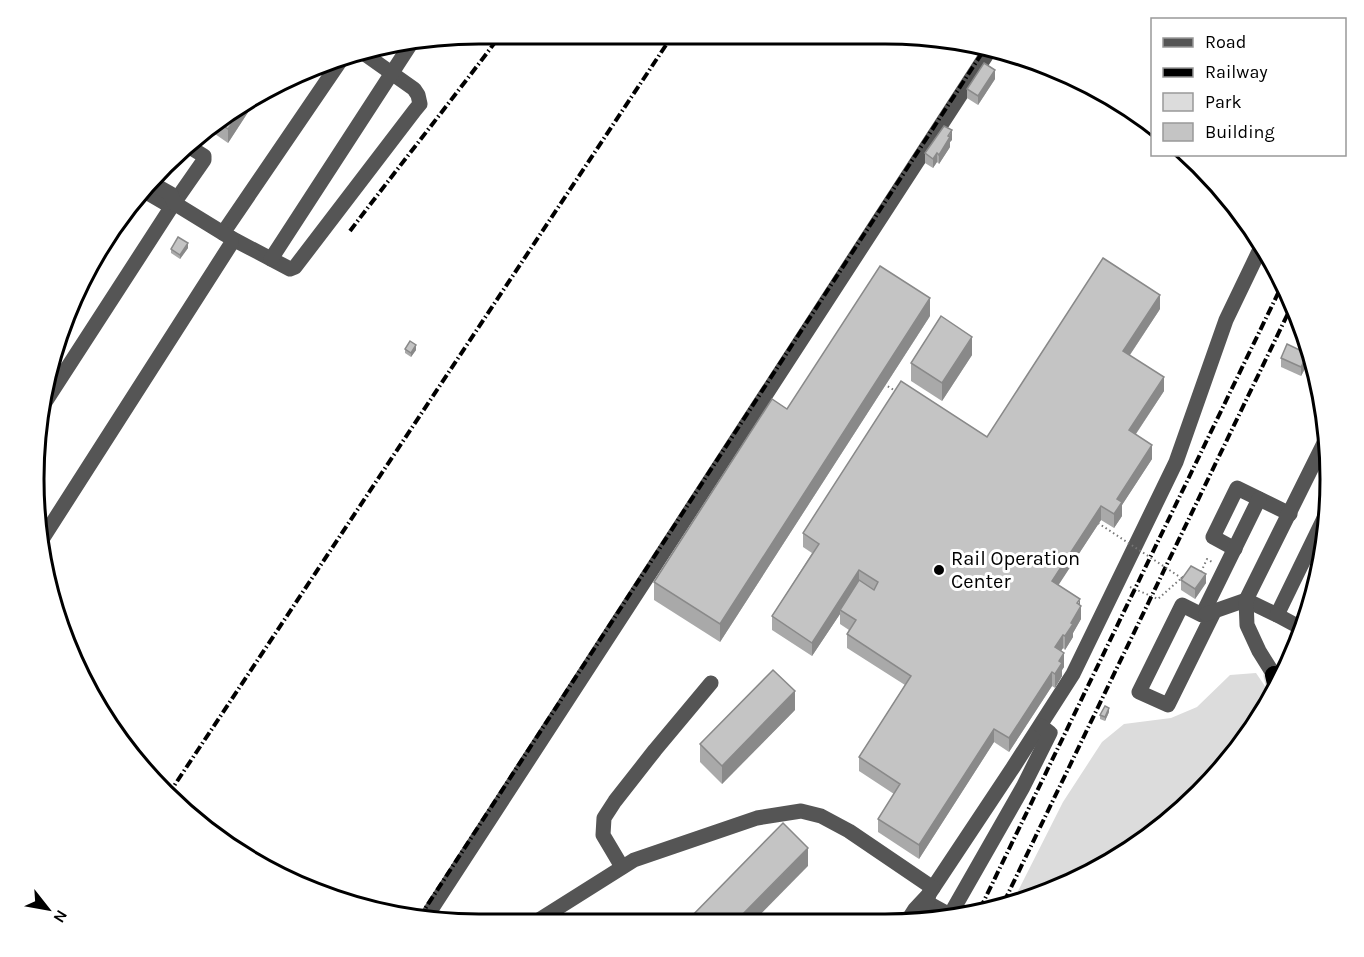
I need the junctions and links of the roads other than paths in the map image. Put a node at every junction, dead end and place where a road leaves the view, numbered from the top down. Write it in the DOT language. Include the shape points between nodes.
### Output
graph roads {
  1 [pos="407,50"];
  2 [pos="986,55"];
  3 [pos="369,57"];
  4 [pos="336,68"];
  5 [pos="391,73"];
  6 [pos="194,150"];
  7 [pos="157,186"];
  8 [pos="149,194"];
  9 [pos="174,203"];
  10 [pos="227,236"];
  11 [pos="1258,254"];
  12 [pos="270,259"];
  13 [pos="53,390"];
  14 [pos="1320,452"];
  15 [pos="1259,499"];
  16 [pos="1290,514"];
  17 [pos="47,532"];
  18 [pos="1317,532"];
  19 [pos="1235,549"];
  20 [pos="1246,600"];
  21 [pos="1209,613"];
  22 [pos="1277,615"];
  23 [pos="1295,624"];
  24 [pos="1274,675"];
  25 [pos="711,683"];
  26 [pos="1041,726"];
  27 [pos="622,867"];
  28 [pos="930,895"];
  29 [pos="953,908"];
  30 [pos="942,910"];
  31 [pos="429,911"];
  32 [pos="925,912"];
  33 [pos="912,913"];
  34 [pos="547,914"];
  1 -- 5 [label="lane"];
  2 -- 31 [label="lane"];
  3 -- 5 [label="lane"];
  4 -- 10 [label="lane"];
  5 -- 12 [label="lane"];
  5 -- 12 [label="lane" via="414,89 420,104 295,267"];
  6 -- 9 [label="lane" via="204,160"];
  7 -- 9 [label="lane" via="171,194"];
  8 -- 9 [label="lane" via="165,203"];
  9 -- 10 [label="lane"];
  9 -- 13 [label="lane"];
  10 -- 12 [label="lane"];
  10 -- 17 [label="lane" via="231,244"];
  11 -- 26 [label="lane" via="1226,320 1176,462 1073,674"];
  14 -- 16 [label="lane"];
  15 -- 16 [label="lane"];
  15 -- 19 [label="lane"];
  15 -- 19 [label="lane" via="1237,488 1213,537"];
  16 -- 20 [label="lane"];
  18 -- 22 [label="lane"];
  19 -- 21 [label="lane"];
  20 -- 21 [label="lane"];
  20 -- 22 [label="lane"];
  20 -- 24 [label="lane" via="1247,625"];
  21 -- 21 [label="lane" via="1182,605 1139,693 1168,705"];
  22 -- 23 [label="lane"];
  25 -- 27 [label="lane" via="604,818 603,835"];
  26 -- 28 [label="lane"];
  26 -- 29 [label="lane" via="1050,733"];
  27 -- 28 [label="lane" via="757,818 801,811 821,816 849,831"];
  27 -- 34 [label="lane"];
  28 -- 30 [label="lane"];
  28 -- 32 [label="lane"];
  28 -- 33 [label="lane"];
}
